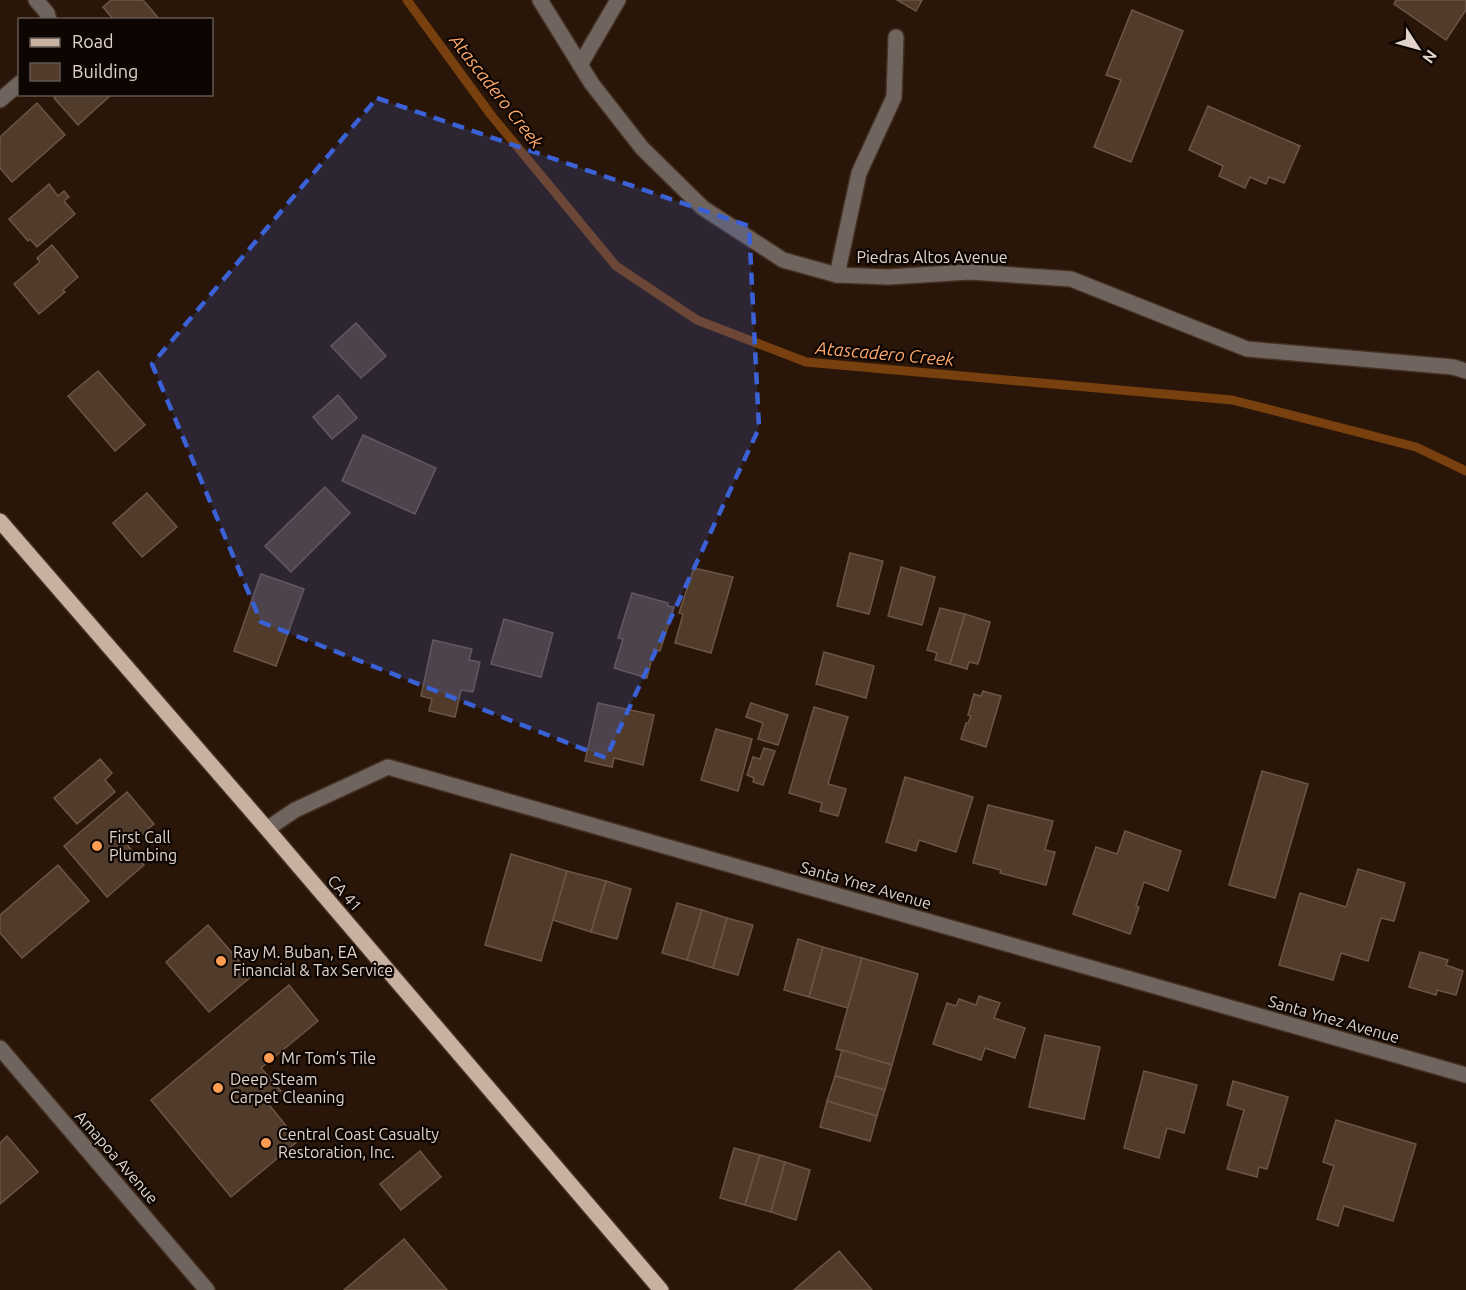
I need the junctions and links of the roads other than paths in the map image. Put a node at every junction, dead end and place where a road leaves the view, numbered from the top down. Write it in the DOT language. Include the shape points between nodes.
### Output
graph roads {
  1 [pos="36,0"];
  2 [pos="540,0"];
  3 [pos="618,0"];
  4 [pos="48,18"];
  5 [pos="896,37"];
  6 [pos="580,65"];
  7 [pos="18,85"];
  8 [pos="0,100"];
  9 [pos="837,275"];
  10 [pos="1466,371"];
  11 [pos="0,521"];
  12 [pos="267,829"];
  13 [pos="0,1048"];
  14 [pos="1466,1076"];
  15 [pos="207,1290"];
  16 [pos="661,1290"];
  1 -- 4 [label="street"];
  2 -- 6 [label="street, Piedras Altos Avenue"];
  3 -- 6 [label="street"];
  5 -- 9 [label="street" via="894,97 859,173"];
  6 -- 9 [label="street, Piedras Altos Avenue" via="642,148 703,208 783,260"];
  7 -- 8 [label="street"];
  9 -- 10 [label="street, Piedras Altos Avenue" via="888,277 970,272 1071,279 1247,349"];
  11 -- 12 [label="main road, CA 41 / CA 41"];
  12 -- 14 [label="street, Santa Ynez Avenue" via="295,810 388,767"];
  12 -- 16 [label="main road, CA 41 / CA 41"];
  13 -- 15 [label="street, Amapoa Avenue"];
}
